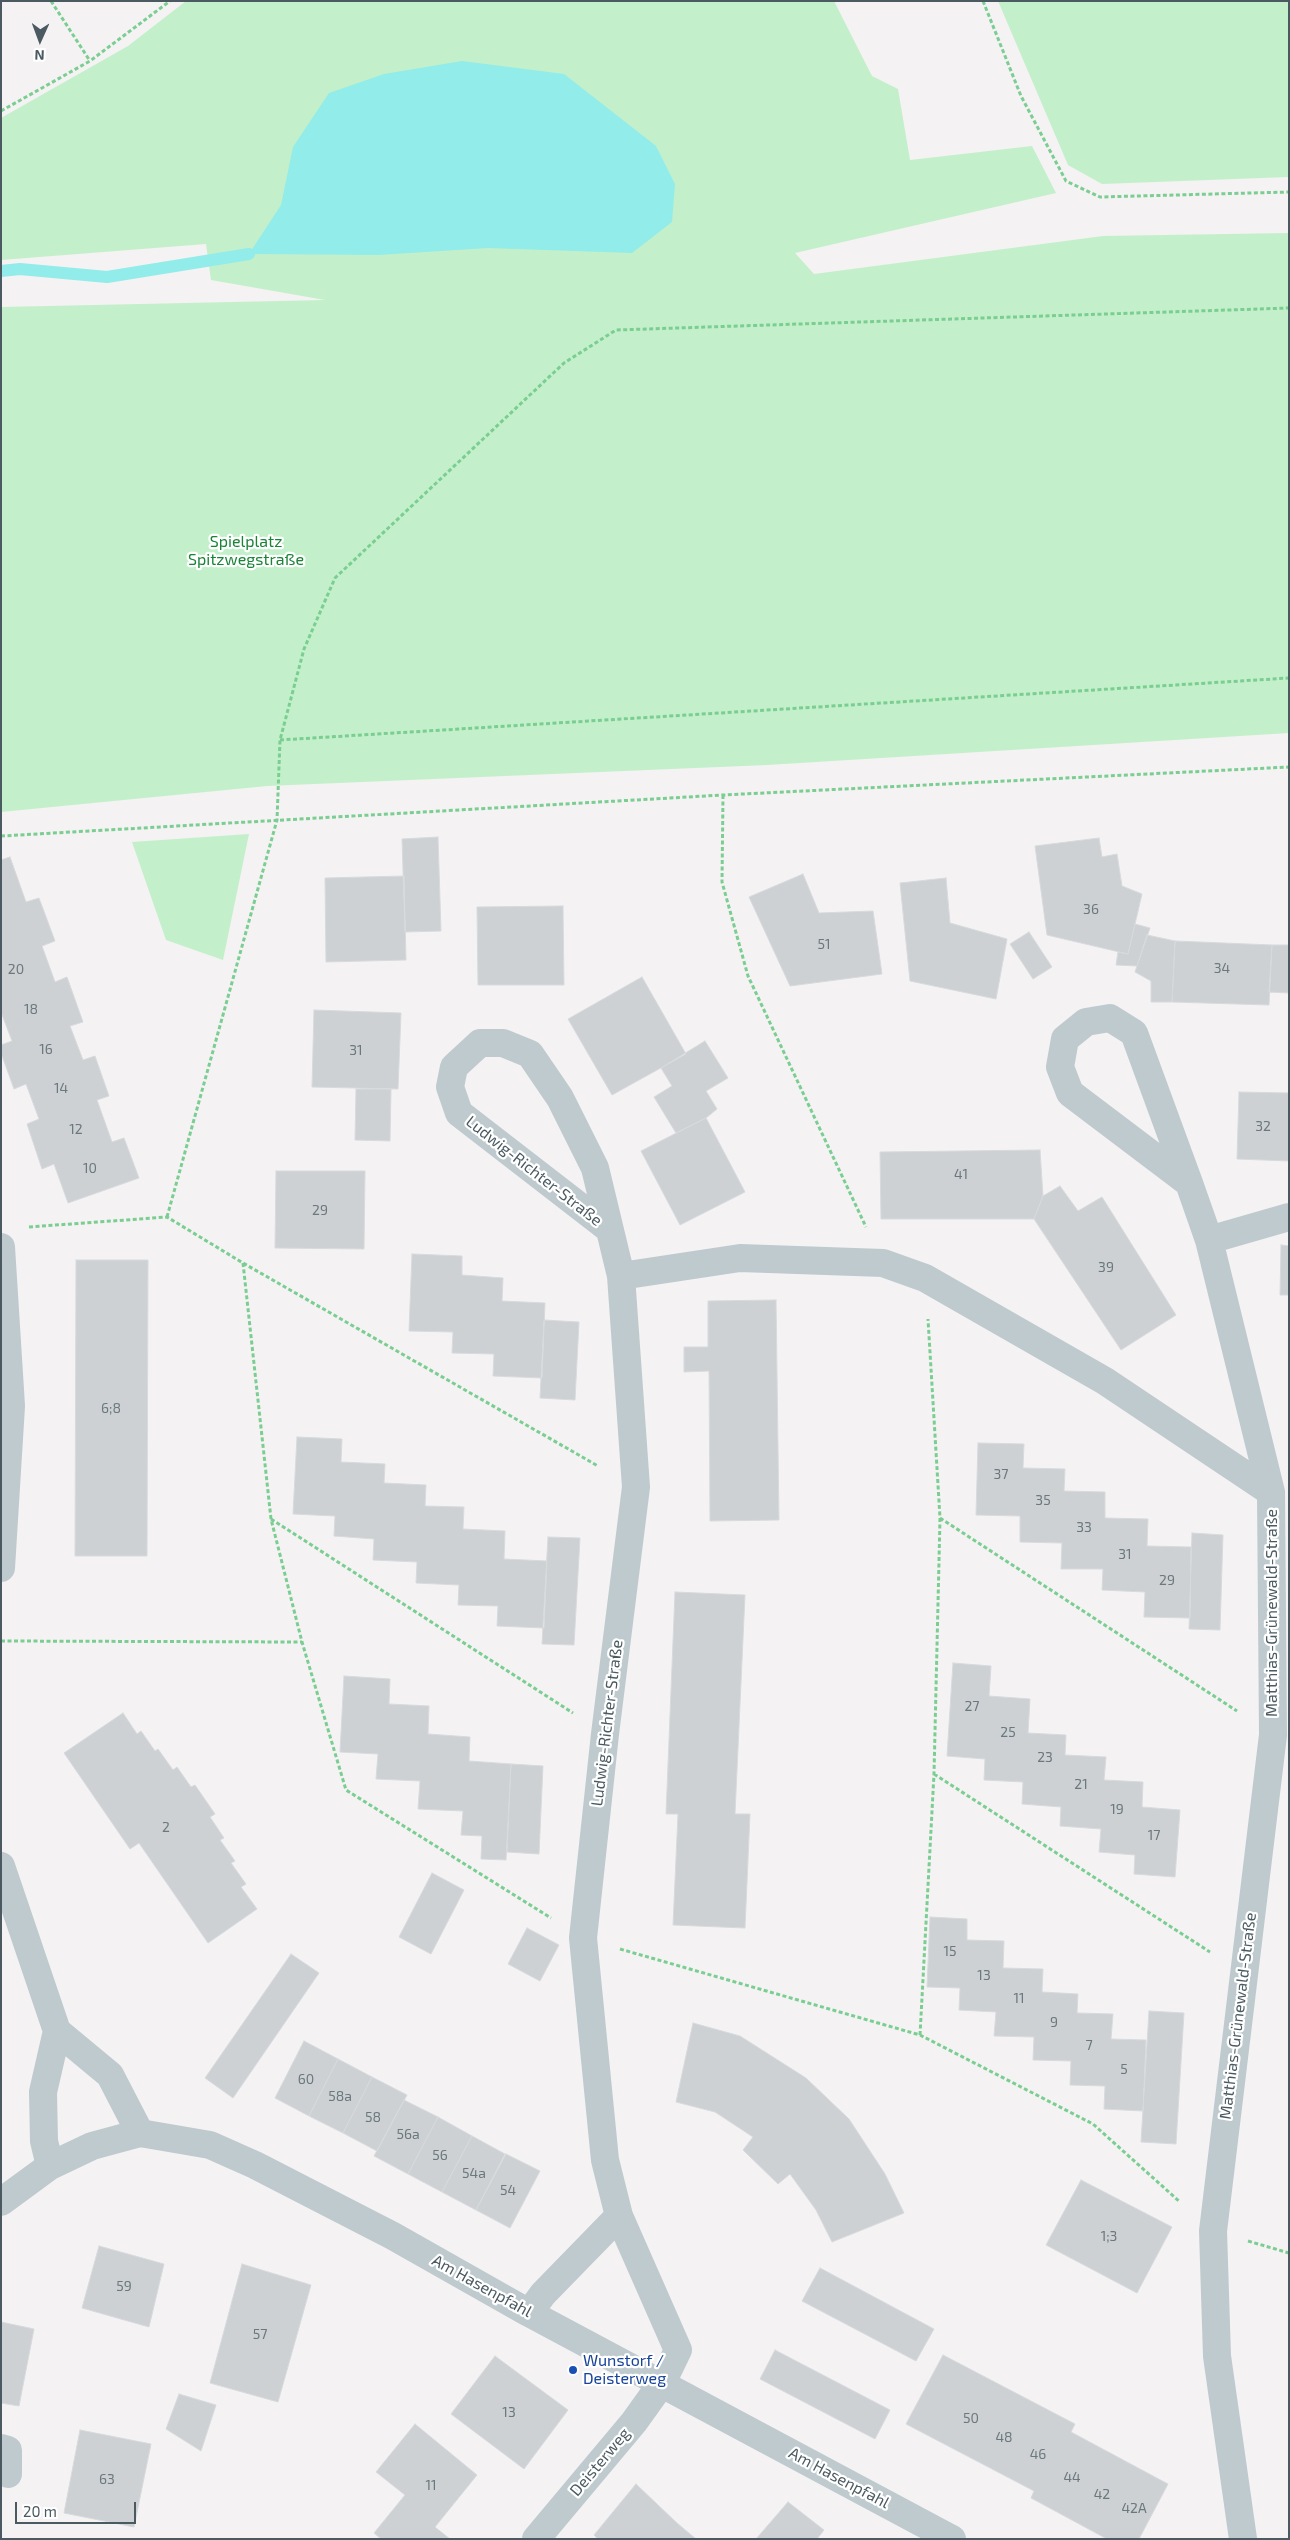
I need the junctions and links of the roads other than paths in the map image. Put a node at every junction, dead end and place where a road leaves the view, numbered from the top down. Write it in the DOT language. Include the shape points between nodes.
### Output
graph roads {
  1 [pos="1189,1183"];
  2 [pos="1289,1217"];
  3 [pos="609,1229"];
  4 [pos="1209,1240"];
  5 [pos="1,1247"];
  6 [pos="621,1276"];
  7 [pos="1270,1492"];
  8 [pos="1,1568"];
  9 [pos="1,1866"];
  10 [pos="57,2032"];
  11 [pos="140,2133"];
  12 [pos="50,2166"];
  13 [pos="1,2202"];
  14 [pos="619,2216"];
  15 [pos="529,2313"];
  16 [pos="662,2383"];
  17 [pos="536,2539"];
  18 [pos="952,2539"];
  19 [pos="1244,2539"];
  1 -- 1 [label="street, Matthias-Grünewald-Straße" via="1134,1033 1110,1018 1086,1022 1065,1039 1060,1067 1070,1093"];
  1 -- 4 [label="street, Matthias-Grünewald-Straße"];
  2 -- 4 [label="street"];
  3 -- 3 [label="street, Ludwig-Richter-Straße" via="595,1168 560,1098 530,1054 503,1043 480,1043 454,1067 450,1087 459,1113"];
  3 -- 6 [label="street, Ludwig-Richter-Straße"];
  4 -- 7 [label="street, Matthias-Grünewald-Straße"];
  5 -- 8 [label="street" via="11,1406"];
  6 -- 7 [label="street, Matthias-Grünewald-Straße" via="740,1258 884,1263 925,1278 1105,1381"];
  6 -- 14 [label="street, Ludwig-Richter-Straße" via="636,1487 583,1938 605,2160"];
  7 -- 19 [label="street, Matthias-Grünewald-Straße" via="1273,1735 1213,2232 1217,2356"];
  9 -- 10 [label="street"];
  10 -- 11 [label="street" via="110,2075"];
  10 -- 12 [label="street" via="42,2092 44,2142"];
  11 -- 12 [label="street, Am Hasenpfahl" via="92,2146"];
  11 -- 15 [label="street, Am Hasenpfahl" via="210,2144 394,2236"];
  12 -- 13 [label="street, Am Hasenpfahl"];
  14 -- 15 [label="street" via="543,2294"];
  14 -- 16 [label="street, Ludwig-Richter-Straße" via="678,2350"];
  15 -- 16 [label="street, Am Hasenpfahl"];
  16 -- 17 [label="street, Deisterweg" via="634,2422"];
  16 -- 18 [label="street, Am Hasenpfahl"];
}
